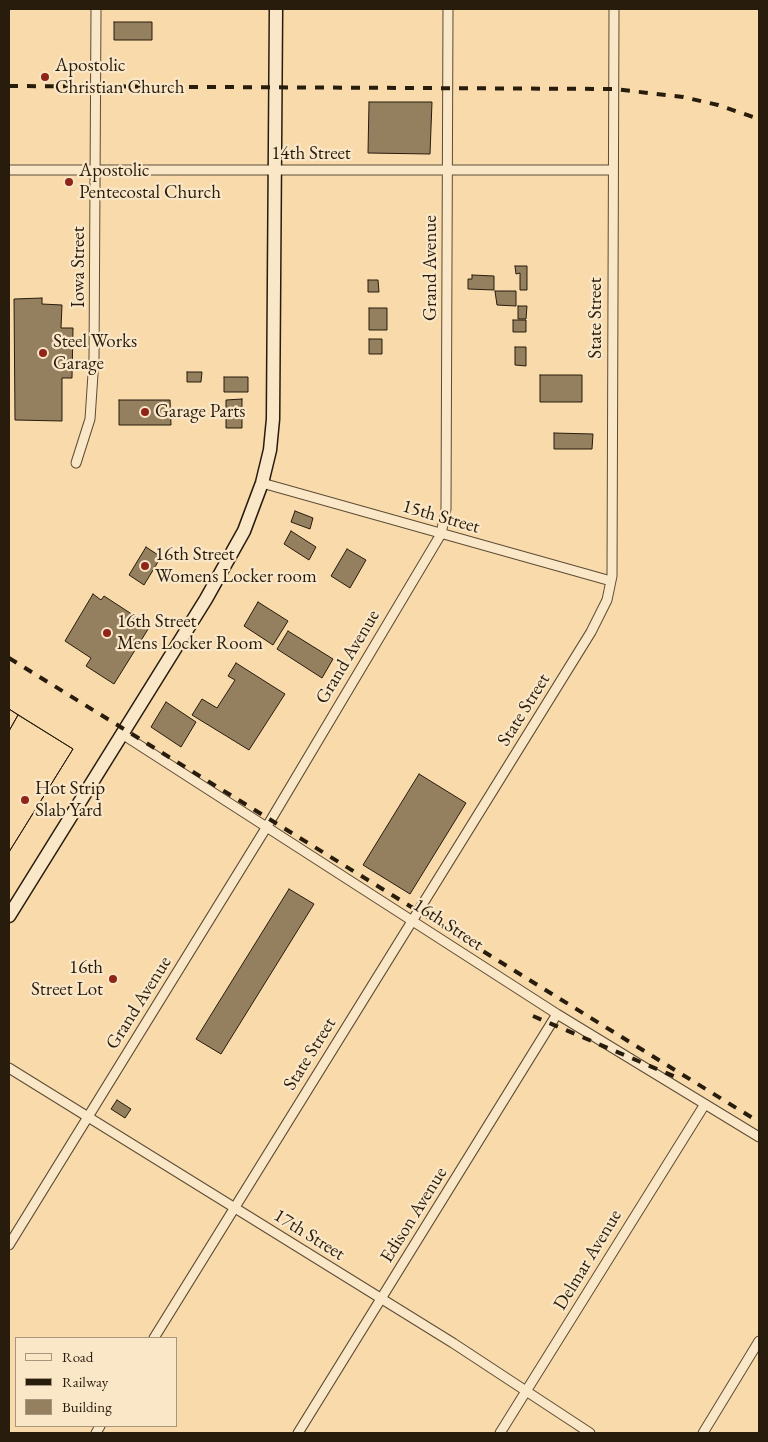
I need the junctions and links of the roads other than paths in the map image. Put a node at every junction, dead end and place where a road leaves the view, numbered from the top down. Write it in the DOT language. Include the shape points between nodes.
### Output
graph roads {
  1 [pos="96,9"];
  2 [pos="276,9"];
  3 [pos="448,9"];
  4 [pos="614,9"];
  5 [pos="9,170"];
  6 [pos="96,170"];
  7 [pos="275,170"];
  8 [pos="448,170"];
  9 [pos="613,170"];
  10 [pos="76,463"];
  11 [pos="262,483"];
  12 [pos="441,534"];
  13 [pos="611,581"];
  14 [pos="122,734"];
  15 [pos="266,828"];
  16 [pos="9,916"];
  17 [pos="412,921"];
  18 [pos="557,1014"];
  19 [pos="9,1068"];
  20 [pos="705,1104"];
  21 [pos="88,1117"];
  22 [pos="759,1138"];
  23 [pos="234,1207"];
  24 [pos="9,1245"];
  25 [pos="381,1298"];
  26 [pos="155,1337"];
  27 [pos="759,1341"];
  28 [pos="525,1392"];
  29 [pos="298,1433"];
  30 [pos="500,1433"];
  31 [pos="590,1433"];
  32 [pos="703,1433"];
  1 -- 6 [label="street, Iowa Street"];
  2 -- 7 [label="main road"];
  3 -- 8 [label="street, Grand Avenue"];
  4 -- 9 [label="street, State Street"];
  5 -- 6 [label="street, 14th Street"];
  6 -- 7 [label="street, 14th Street"];
  6 -- 10 [label="street, Iowa Street" via="94,359 90,419"];
  7 -- 8 [label="street, 14th Street"];
  7 -- 11 [label="main road" via="273,419"];
  8 -- 9 [label="street, 14th Street"];
  8 -- 12 [label="street, Grand Avenue" via="446,509"];
  9 -- 13 [label="street, State Street"];
  11 -- 12 [label="street, 15th Street"];
  11 -- 14 [label="main road" via="229,560"];
  12 -- 13 [label="street, 15th Street"];
  12 -- 15 [label="street, Grand Avenue"];
  13 -- 17 [label="street, State Street" via="607,600 592,632"];
  14 -- 15 [label="street, 16th Street"];
  14 -- 16 [label="main road"];
  15 -- 17 [label="street, 16th Street"];
  15 -- 21 [label="street, Grand Avenue"];
  17 -- 18 [label="street, 16th Street"];
  17 -- 23 [label="street, State Street"];
  18 -- 20 [label="street, 16th Street"];
  18 -- 25 [label="street, Edison Avenue"];
  19 -- 21 [label="street, 17th Street"];
  20 -- 22 [label="street, 16th Street"];
  20 -- 28 [label="street, Delmar Avenue"];
  21 -- 23 [label="street, 17th Street"];
  21 -- 24 [label="street, Grand Avenue"];
  23 -- 25 [label="street, 17th Street"];
  23 -- 26 [label="street, State Street"];
  25 -- 28 [label="street, 17th Street"];
  25 -- 29 [label="street, Edison Avenue"];
  27 -- 32 [label="street"];
  28 -- 30 [label="street, Delmar Avenue"];
  28 -- 31 [label="street, 17th Street"];
}
